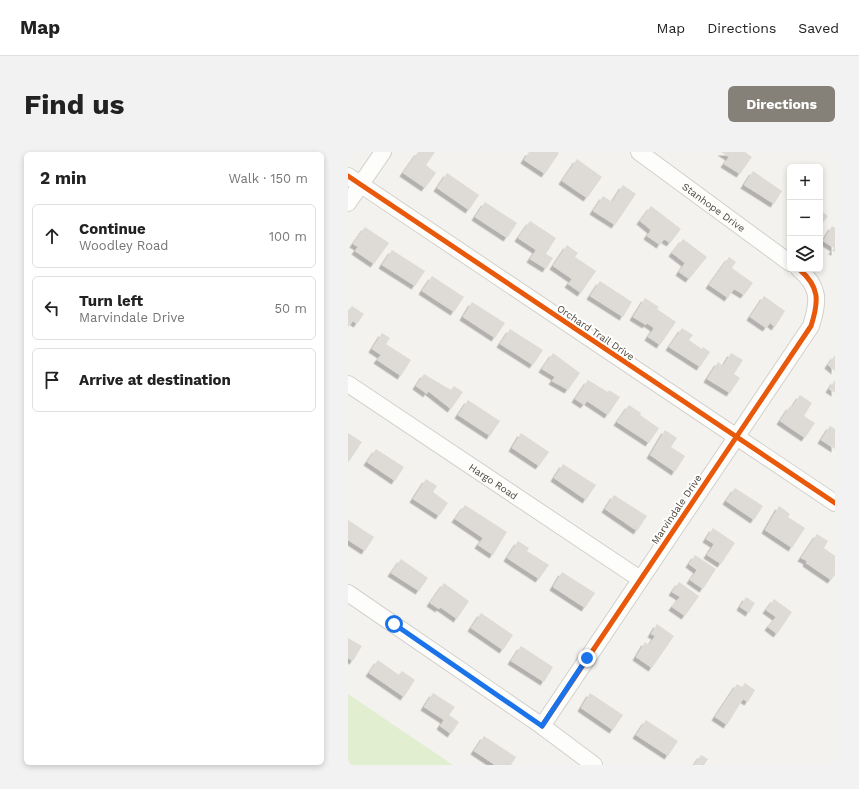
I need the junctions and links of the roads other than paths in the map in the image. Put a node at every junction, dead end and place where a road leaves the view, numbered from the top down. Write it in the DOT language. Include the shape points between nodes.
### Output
graph roads {
  1 [pos="383,152"];
  2 [pos="639,152"];
  3 [pos="348,176"];
  4 [pos="361,185"];
  5 [pos="348,204"];
  6 [pos="787,261"];
  7 [pos="802,272"];
  8 [pos="348,384"];
  9 [pos="736,436"];
  10 [pos="835,503"];
  11 [pos="640,579"];
  12 [pos="348,593"];
  13 [pos="542,726"];
  14 [pos="594,765"];
  1 -- 4 [label="street"];
  2 -- 6 [label="street, Stanhope Drive"];
  3 -- 4 [label="street, Orchard Trail Drive"];
  4 -- 5 [label="street"];
  4 -- 9 [label="street, Orchard Trail Drive"];
  7 -- 9 [label="street, Marvindale Drive" via="814,286 818,300 811,326"];
  8 -- 11 [label="street, Hargo Road"];
  9 -- 10 [label="street, Orchard Trail Drive"];
  9 -- 11 [label="street, Marvindale Drive"];
  11 -- 13 [label="street, Marvindale Drive"];
  12 -- 13 [label="street"];
  13 -- 14 [label="street"];
}
